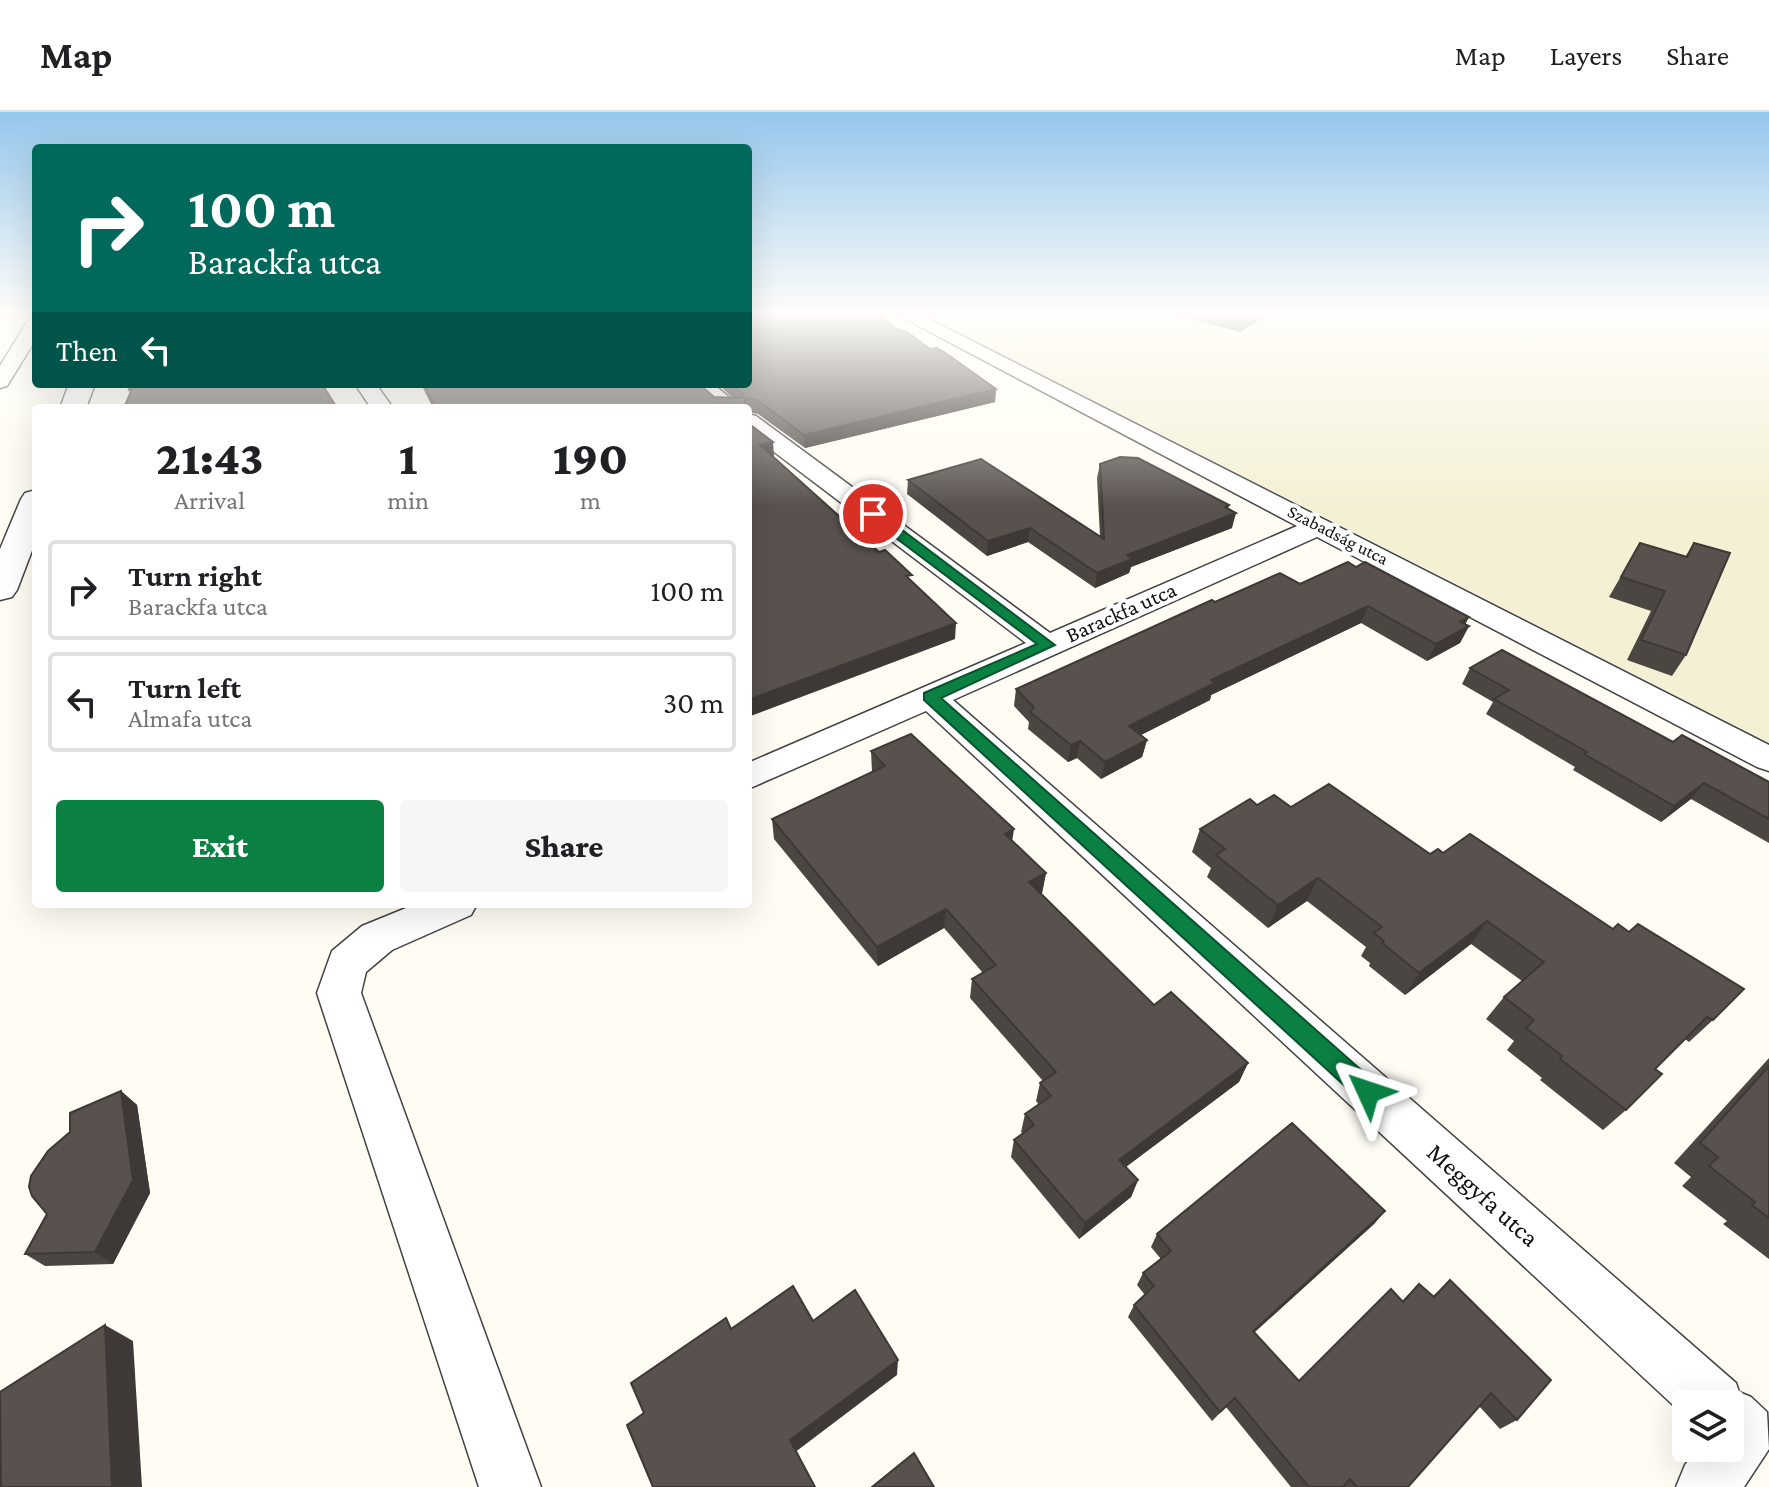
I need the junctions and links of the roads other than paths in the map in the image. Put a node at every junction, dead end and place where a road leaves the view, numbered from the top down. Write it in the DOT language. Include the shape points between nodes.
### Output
graph roads {
  1 [pos="1030,378"];
  2 [pos="705,388"];
  3 [pos="726,404"];
  4 [pos="752,424"];
  5 [pos="32,509"];
  6 [pos="1319,526"];
  7 [pos="0,590"];
  8 [pos="1047,645"];
  9 [pos="930,697"];
  10 [pos="1769,759"];
  11 [pos="752,775"];
  12 [pos="448,908"];
  13 [pos="1699,1390"];
  14 [pos="1725,1462"];
  15 [pos="510,1487"];
  16 [pos="1707,1487"];
  1 -- 6 [label="street, Szabadság utca"];
  2 -- 3 [label="street"];
  4 -- 8 [label="street"];
  5 -- 7 [label="street"];
  6 -- 8 [label="street, Barackfa utca"];
  6 -- 10 [label="street, Szabadság utca"];
  8 -- 9 [label="street, Barackfa utca"];
  9 -- 11 [label="street, Barackfa utca"];
  9 -- 13 [label="street, Meggyfa utca"];
  12 -- 15 [label="street" via="377,938 347,963 339,993"];
  14 -- 16 [label="street"];
}
